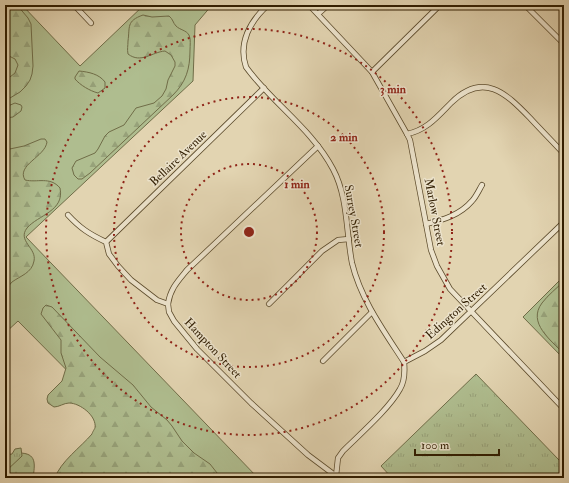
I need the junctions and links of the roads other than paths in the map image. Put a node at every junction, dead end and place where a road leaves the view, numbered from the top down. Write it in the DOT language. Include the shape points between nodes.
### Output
graph roads {
  1 [pos="74,5"];
  2 [pos="268,5"];
  3 [pos="310,5"];
  4 [pos="328,5"];
  5 [pos="440,5"];
  6 [pos="526,5"];
  7 [pos="318,14"];
  8 [pos="91,23"];
  9 [pos="564,44"];
  10 [pos="372,72"];
  11 [pos="264,88"];
  12 [pos="407,134"];
  13 [pos="318,146"];
  14 [pos="564,154"];
  15 [pos="482,185"];
  16 [pos="68,214"];
  17 [pos="564,222"];
  18 [pos="426,224"];
  19 [pos="349,239"];
  20 [pos="106,242"];
  21 [pos="168,304"];
  22 [pos="269,304"];
  23 [pos="372,312"];
  24 [pos="471,312"];
  25 [pos="323,361"];
  26 [pos="404,362"];
  27 [pos="564,409"];
  28 [pos="336,477"];
  1 -- 8 [label="street"];
  2 -- 11 [label="street, Surrey Street" via="251,24 243,49 246,67"];
  3 -- 7 [label="street, Marlow Street"];
  4 -- 7 [label="street"];
  5 -- 10 [label="street"];
  6 -- 9 [label="street"];
  7 -- 10 [label="street, Marlow Street"];
  10 -- 12 [label="street, Marlow Street"];
  11 -- 13 [label="street, Surrey Street"];
  11 -- 20 [label="street, Bellaire Avenue"];
  12 -- 14 [label="street" via="430,125 464,91 480,87 489,88 512,99"];
  12 -- 18 [label="street, Marlow Street"];
  13 -- 19 [label="street, Surrey Street" via="339,182"];
  13 -- 21 [label="street" via="178,281 169,296"];
  15 -- 18 [label="street" via="471,202 454,215"];
  16 -- 20 [label="street" via="88,234"];
  17 -- 24 [label="street, Edington Street"];
  18 -- 24 [label="street, Marlow Street" via="432,250 443,278"];
  19 -- 22 [label="street" via="338,240 322,251"];
  19 -- 23 [label="street, Surrey Street" via="354,270"];
  20 -- 21 [label="street" via="109,254 131,280 153,298"];
  21 -- 28 [label="street, Hampton Street" via="174,321 197,349 251,403"];
  23 -- 25 [label="street"];
  23 -- 26 [label="street, Surrey Street"];
  24 -- 26 [label="street, Edington Street" via="441,340"];
  24 -- 27 [label="street, Marlow Street"];
  26 -- 28 [label="street" via="405,373 400,390 343,451 338,458"];
}
